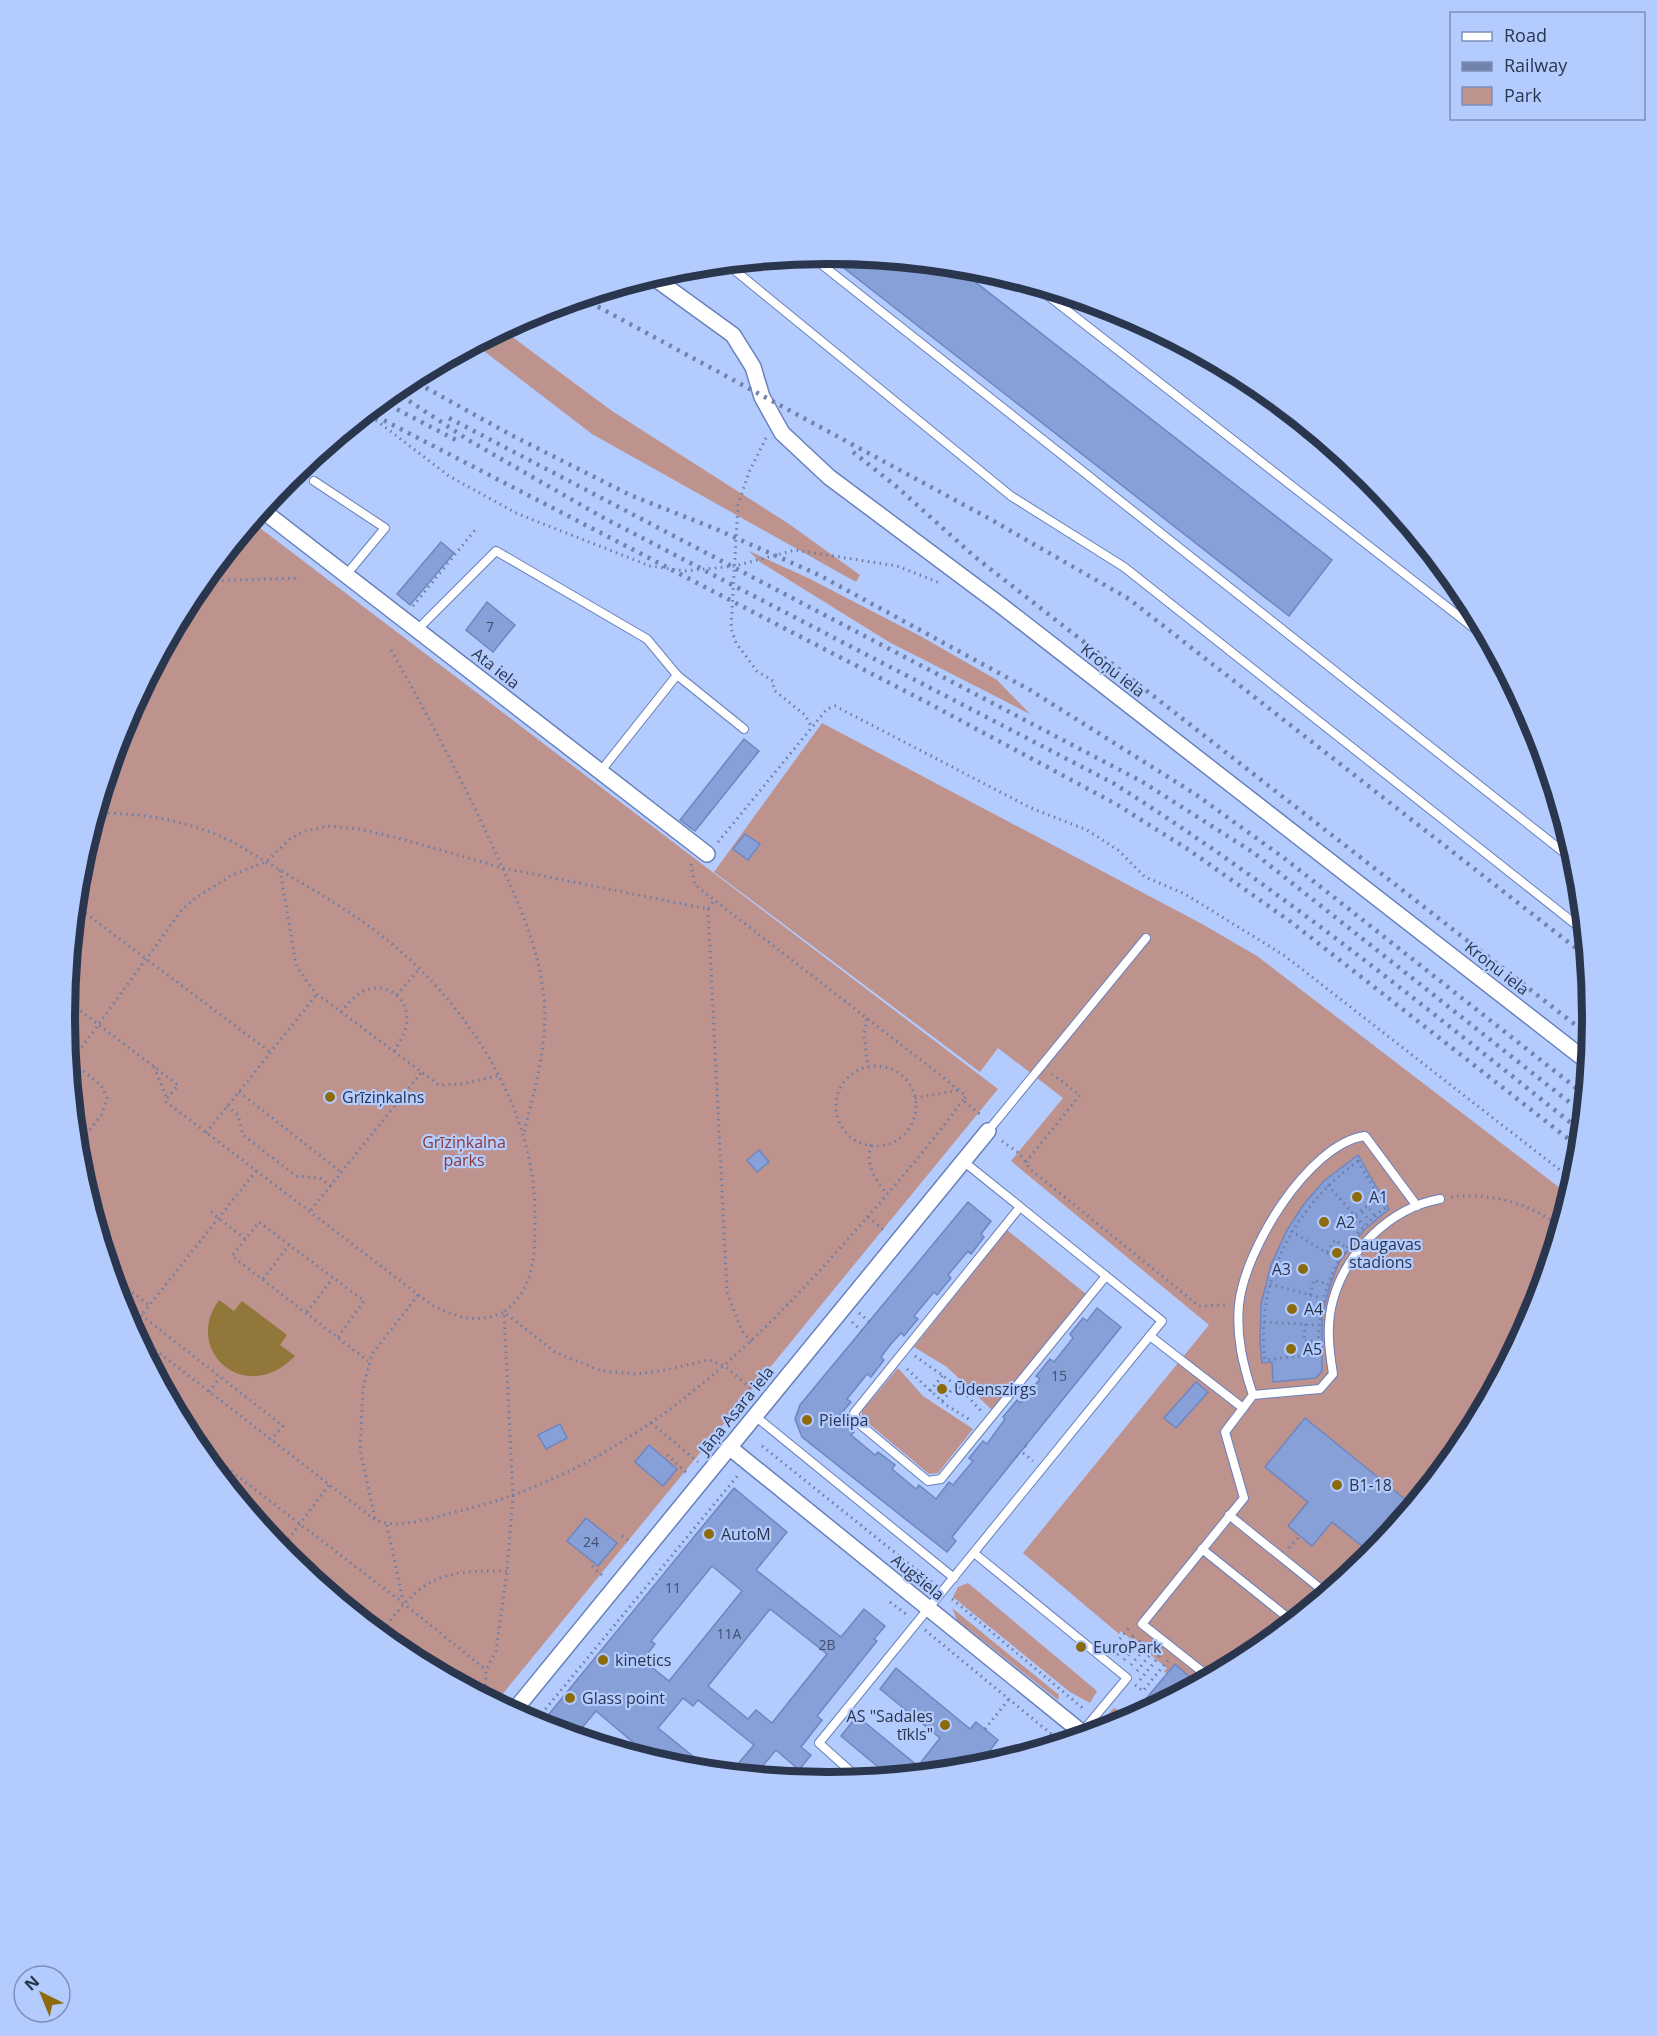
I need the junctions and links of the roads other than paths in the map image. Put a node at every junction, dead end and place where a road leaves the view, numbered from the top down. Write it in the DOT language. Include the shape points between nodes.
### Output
graph roads {
  1 [pos="821,264"];
  2 [pos="735,270"];
  3 [pos="662,283"];
  4 [pos="1051,298"];
  5 [pos="314,481"];
  6 [pos="268,515"];
  7 [pos="346,575"];
  8 [pos="1472,627"];
  9 [pos="417,630"];
  10 [pos="677,675"];
  11 [pos="744,729"];
  12 [pos="600,772"];
  13 [pos="1563,852"];
  14 [pos="707,855"];
  15 [pos="1576,925"];
  16 [pos="1146,938"];
  17 [pos="1580,1056"];
  18 [pos="988,1131"];
  19 [pos="963,1161"];
  20 [pos="1440,1199"];
  21 [pos="1417,1206"];
  22 [pos="1020,1207"];
  23 [pos="1106,1276"];
  24 [pos="1150,1336"];
  25 [pos="1253,1395"];
  26 [pos="1243,1408"];
  27 [pos="754,1416"];
  28 [pos="729,1447"];
  29 [pos="1229,1515"];
  30 [pos="1202,1549"];
  31 [pos="974,1553"];
  32 [pos="954,1578"];
  33 [pos="1321,1589"];
  34 [pos="929,1609"];
  35 [pos="1286,1616"];
  36 [pos="1203,1672"];
  37 [pos="519,1705"];
  38 [pos="1089,1725"];
  39 [pos="1076,1730"];
  40 [pos="850,1771"];
  1 -- 13 [label="lane"];
  2 -- 15 [label="lane" via="1011,496 1124,567"];
  3 -- 17 [label="street, Kroņu iela" via="732,335 753,367 762,397 783,433 830,477"];
  4 -- 8 [label="lane"];
  5 -- 7 [label="lane" via="384,528"];
  6 -- 7 [label="street, Ata iela"];
  7 -- 9 [label="street, Ata iela"];
  9 -- 10 [label="lane" via="495,551 647,639"];
  9 -- 12 [label="street, Ata iela"];
  10 -- 11 [label="lane"];
  10 -- 12 [label="lane"];
  12 -- 14 [label="street, Ata iela"];
  16 -- 18 [label="lane"];
  18 -- 19 [label="street, Jāņa Asara iela"];
  19 -- 22 [label="lane"];
  19 -- 27 [label="street, Jāņa Asara iela"];
  20 -- 21 [label="lane"];
  21 -- 25 [label="lane" via="1392,1218 1371,1237 1345,1272 1329,1318 1334,1374 1320,1389"];
  21 -- 25 [label="lane" via="1365,1136 1349,1138 1302,1179 1265,1231 1246,1273 1239,1305 1239,1348"];
  22 -- 23 [label="lane"];
  22 -- 23 [label="lane" via="854,1413 854,1419 866,1430 932,1482 941,1479"];
  23 -- 24 [label="lane" via="1162,1321"];
  24 -- 26 [label="lane"];
  24 -- 31 [label="lane"];
  25 -- 26 [label="lane"];
  26 -- 29 [label="lane" via="1225,1432 1244,1498"];
  27 -- 28 [label="street, Jāņa Asara iela"];
  27 -- 32 [label="lane"];
  28 -- 34 [label="street, Augšiela"];
  28 -- 37 [label="street, Jāņa Asara iela"];
  29 -- 30 [label="lane"];
  29 -- 33 [label="lane"];
  30 -- 35 [label="lane"];
  30 -- 36 [label="lane" via="1157,1635"];
  31 -- 32 [label="lane"];
  31 -- 38 [label="lane" via="1118,1671"];
  32 -- 34 [label="lane"];
  34 -- 39 [label="street, Augšiela"];
  34 -- 40 [label="lane" via="819,1743"];
}
